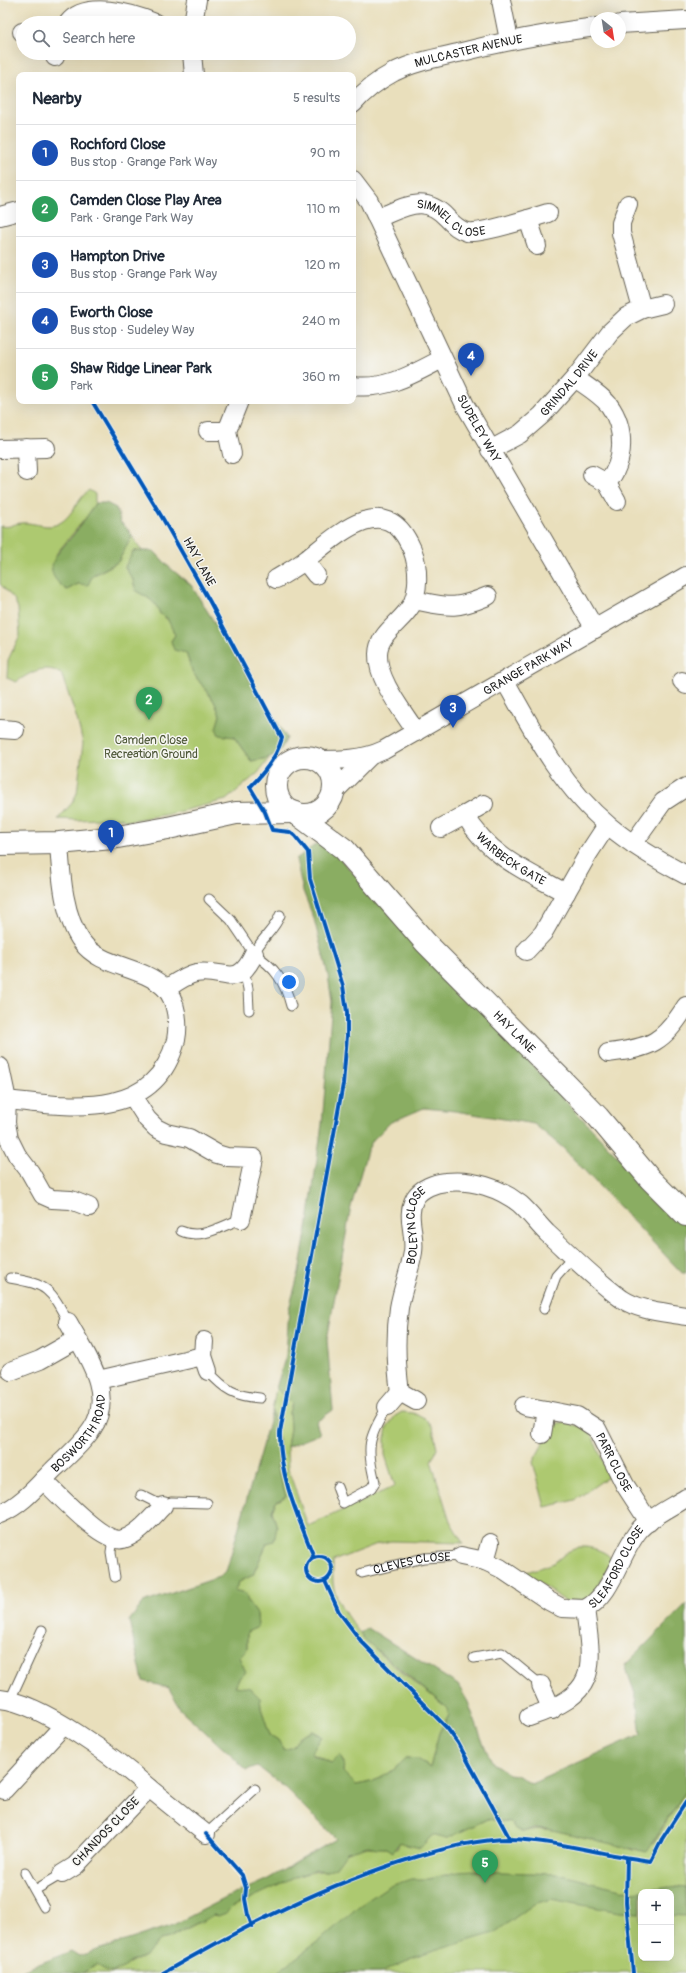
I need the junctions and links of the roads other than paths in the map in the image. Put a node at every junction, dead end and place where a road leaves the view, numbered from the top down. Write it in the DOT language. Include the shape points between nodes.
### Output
graph roads {
  1 [pos="197,0"];
  2 [pos="501,0"];
  3 [pos="75,16"];
  4 [pos="137,16"];
  5 [pos="194,16"];
  6 [pos="686,20"];
  7 [pos="626,24"];
  8 [pos="590,28"];
  9 [pos="509,40"];
  10 [pos="193,60"];
  11 [pos="194,72"];
  12 [pos="356,101"];
  13 [pos="356,184"];
  14 [pos="628,204"];
  15 [pos="16,212"];
  16 [pos="548,213"];
  17 [pos="0,216"];
  18 [pos="377,218"];
  19 [pos="528,219"];
  20 [pos="537,246"];
  21 [pos="663,304"];
  22 [pos="642,309"];
  23 [pos="442,359"];
  24 [pos="575,378"];
  25 [pos="356,386"];
  26 [pos="238,404"];
  27 [pos="226,431"];
  28 [pos="208,432"];
  29 [pos="26,448"];
  30 [pos="46,448"];
  31 [pos="0,449"];
  32 [pos="490,450"];
  33 [pos="232,454"];
  34 [pos="27,472"];
  35 [pos="617,501"];
  36 [pos="305,561"];
  37 [pos="316,575"];
  38 [pos="686,576"];
  39 [pos="276,579"];
  40 [pos="488,596"];
  41 [pos="414,600"];
  42 [pos="595,629"];
  43 [pos="505,681"];
  44 [pos="416,732"];
  45 [pos="370,756"];
  46 [pos="317,760"];
  47 [pos="277,778"];
  48 [pos="686,788"];
  49 [pos="332,796"];
  50 [pos="484,804"];
  51 [pos="236,813"];
  52 [pos="295,813"];
  53 [pos="465,814"];
  54 [pos="608,825"];
  55 [pos="441,828"];
  56 [pos="58,843"];
  57 [pos="0,844"];
  58 [pos="633,844"];
  59 [pos="344,849"];
  60 [pos="686,875"];
  61 [pos="566,893"];
  62 [pos="209,899"];
  63 [pos="280,915"];
  64 [pos="526,951"];
  65 [pos="254,954"];
  66 [pos="244,970"];
  67 [pos="166,989"];
  68 [pos="291,1006"];
  69 [pos="686,1006"];
  70 [pos="249,1010"];
  71 [pos="608,1053"];
  72 [pos="0,1067"];
  73 [pos="133,1097"];
  74 [pos="7,1100"];
  75 [pos="90,1206"];
  76 [pos="686,1215"];
  77 [pos="241,1219"];
  78 [pos="181,1231"];
  79 [pos="573,1256"];
  80 [pos="10,1278"];
  81 [pos="544,1309"];
  82 [pos="686,1316"];
  83 [pos="68,1322"];
  84 [pos="77,1339"];
  85 [pos="205,1356"];
  86 [pos="6,1370"];
  87 [pos="98,1380"];
  88 [pos="400,1392"];
  89 [pos="260,1398"];
  90 [pos="416,1401"];
  91 [pos="524,1406"];
  92 [pos="387,1407"];
  93 [pos="546,1410"];
  94 [pos="542,1434"];
  95 [pos="43,1480"];
  96 [pos="337,1487"];
  97 [pos="141,1494"];
  98 [pos="686,1498"];
  99 [pos="207,1503"];
  100 [pos="163,1506"];
  101 [pos="0,1514"];
  102 [pos="649,1522"];
  103 [pos="113,1539"];
  104 [pos="490,1543"];
  105 [pos="461,1556"];
  106 [pos="485,1560"];
  107 [pos="362,1573"];
  108 [pos="115,1577"];
  109 [pos="585,1608"];
  110 [pos="42,1630"];
  111 [pos="474,1658"];
  112 [pos="541,1685"];
  113 [pos="5,1700"];
  114 [pos="552,1710"];
  115 [pos="529,1717"];
  116 [pos="63,1726"];
  117 [pos="149,1788"];
  118 [pos="255,1789"];
  119 [pos="2,1792"];
  120 [pos="206,1834"];
  121 [pos="25,1873"];
  122 [pos="62,1874"];
  123 [pos="35,1890"];
  124 [pos="44,1907"];
  1 -- 5 [label="street"];
  2 -- 9 [label="street"];
  3 -- 4 [label="street" via="96,8"];
  6 -- 7 [label="street"];
  8 -- 9 [label="street, MULCASTER AVENUE"];
  9 -- 12 [label="street, MULCASTER AVENUE" via="408,66 372,86"];
  10 -- 11 [label="street"];
  13 -- 18 [label="street, SUDELEY WAY"];
  14 -- 22 [label="street" via="621,223 622,243"];
  15 -- 17 [label="street"];
  16 -- 19 [label="street, SIMNEL CLOSE"];
  18 -- 19 [label="street, SIMNEL CLOSE" via="410,206 427,204 439,210 459,229 466,232"];
  18 -- 23 [label="street, SUDELEY WAY"];
  19 -- 20 [label="street"];
  21 -- 22 [label="street, GRINDAL DRIVE"];
  22 -- 24 [label="street, GRINDAL DRIVE" via="626,317 610,332"];
  23 -- 25 [label="street" via="392,383"];
  23 -- 32 [label="street, SUDELEY WAY"];
  24 -- 32 [label="street, GRINDAL DRIVE" via="529,428"];
  24 -- 35 [label="street" via="608,404 616,418 621,454 615,473 599,479"];
  26 -- 27 [label="street"];
  27 -- 28 [label="street"];
  27 -- 33 [label="street"];
  29 -- 30 [label="street"];
  29 -- 31 [label="street"];
  29 -- 34 [label="street"];
  32 -- 42 [label="street, SUDELEY WAY"];
  36 -- 37 [label="street"];
  36 -- 39 [label="street"];
  36 -- 41 [label="street" via="352,525 369,519 384,520 404,534 412,549 416,569"];
  38 -- 42 [label="street, GRANGE PARK WAY"];
  40 -- 41 [label="street" via="468,604 450,607"];
  41 -- 44 [label="street" via="383,639 378,653 384,679"];
  42 -- 43 [label="street, GRANGE PARK WAY"];
  43 -- 44 [label="street, GRANGE PARK WAY"];
  43 -- 54 [label="street" via="563,778"];
  44 -- 45 [label="street, GRANGE PARK WAY"];
  45 -- 46 [label="street, GRANGE PARK WAY" via="357,759"];
  45 -- 49 [label="street, GRANGE PARK WAY"];
  46 -- 47 [label="street, GRANGE PARK WAY" via="304,757 294,759 282,768"];
  46 -- 49 [label="street" via="331,773"];
  47 -- 51 [label="street, GRANGE PARK WAY"];
  47 -- 52 [label="street" via="279,799 287,809"];
  48 -- 58 [label="street" via="663,802"];
  49 -- 52 [label="street, GRANGE PARK WAY" via="326,806 317,812 306,815"];
  49 -- 59 [label="street, HAY LANE" via="337,832"];
  50 -- 53 [label="street"];
  51 -- 52 [label="street, GRANGE PARK WAY"];
  51 -- 56 [label="street, GRANGE PARK WAY" via="150,832"];
  52 -- 59 [label="street, HAY LANE"];
  53 -- 55 [label="street"];
  53 -- 61 [label="street, WARBECK GATE" via="482,839 497,853"];
  54 -- 58 [label="street"];
  54 -- 61 [label="street"];
  56 -- 57 [label="street, GRANGE PARK WAY"];
  56 -- 67 [label="street" via="63,892 82,942 100,958 141,973"];
  58 -- 60 [label="street"];
  59 -- 76 [label="street, HAY LANE" via="426,943 598,1117 650,1179"];
  61 -- 64 [label="street" via="543,933"];
  62 -- 65 [label="lane" via="231,920"];
  63 -- 65 [label="lane" via="274,926 259,942"];
  65 -- 66 [label="street"];
  65 -- 68 [label="lane" via="278,974 287,990"];
  66 -- 67 [label="street" via="232,976 195,973"];
  66 -- 70 [label="lane"];
  67 -- 73 [label="street" via="176,1014 176,1038 172,1052 154,1079"];
  69 -- 71 [label="street" via="662,1038 640,1048"];
  72 -- 74 [label="street"];
  73 -- 74 [label="street" via="96,1105 75,1106"];
  73 -- 77 [label="street" via="156,1128 189,1138 217,1154 254,1158"];
  74 -- 75 [label="street" via="6,1123 9,1139 43,1195"];
  77 -- 78 [label="lane" via="201,1235"];
  79 -- 81 [label="lane" via="556,1276"];
  79 -- 82 [label="street, BOLEYN CLOSE" via="631,1304"];
  79 -- 88 [label="street, BOLEYN CLOSE" via="519,1204 501,1192 482,1185 458,1182 440,1183 421,1191 410,1212 413,1253 397,1327 396,1364"];
  80 -- 83 [label="lane" via="34,1282 44,1287 54,1296"];
  83 -- 84 [label="street, BOSWORTH ROAD"];
  84 -- 86 [label="street" via="40,1360"];
  84 -- 87 [label="street, BOSWORTH ROAD"];
  85 -- 87 [label="street, BOSWORTH ROAD"];
  85 -- 89 [label="lane" via="216,1380 233,1394"];
  87 -- 95 [label="street, BOSWORTH ROAD" via="100,1409 92,1430"];
  88 -- 90 [label="street"];
  88 -- 92 [label="street"];
  91 -- 93 [label="street, PARR CLOSE"];
  92 -- 96 [label="lane" via="371,1437 370,1463 376,1482 371,1488 343,1503"];
  93 -- 94 [label="street"];
  93 -- 102 [label="street, PARR CLOSE" via="577,1416 597,1429 625,1485"];
  95 -- 101 [label="street, BOSWORTH ROAD" via="16,1505"];
  95 -- 103 [label="street, BOSWORTH ROAD" via="98,1531"];
  97 -- 100 [label="lane"];
  98 -- 102 [label="street, SLEAFORD CLOSE"];
  99 -- 100 [label="lane" via="170,1502"];
  100 -- 103 [label="street" via="133,1533 122,1540"];
  102 -- 109 [label="street, SLEAFORD CLOSE" via="625,1550 604,1594 595,1604"];
  103 -- 108 [label="lane" via="111,1552"];
  104 -- 106 [label="street"];
  105 -- 106 [label="street, CLEVES CLOSE"];
  105 -- 107 [label="lane, CLEVES CLOSE" via="424,1558"];
  106 -- 109 [label="street, CLEVES CLOSE" via="562,1608"];
  109 -- 114 [label="street, SLEAFORD CLOSE" via="590,1649 586,1680 566,1703"];
  110 -- 113 [label="lane"];
  111 -- 112 [label="lane" via="502,1653"];
  112 -- 114 [label="street"];
  113 -- 116 [label="street, CHANDOS CLOSE" via="34,1709"];
  114 -- 115 [label="street, SLEAFORD CLOSE"];
  116 -- 117 [label="street, CHANDOS CLOSE" via="121,1764"];
  116 -- 119 [label="street"];
  117 -- 120 [label="street, CHANDOS CLOSE"];
  117 -- 122 [label="street, CHANDOS CLOSE" via="75,1866"];
  118 -- 120 [label="lane"];
  121 -- 123 [label="lane"];
  122 -- 123 [label="lane"];
  123 -- 124 [label="lane"];
}
